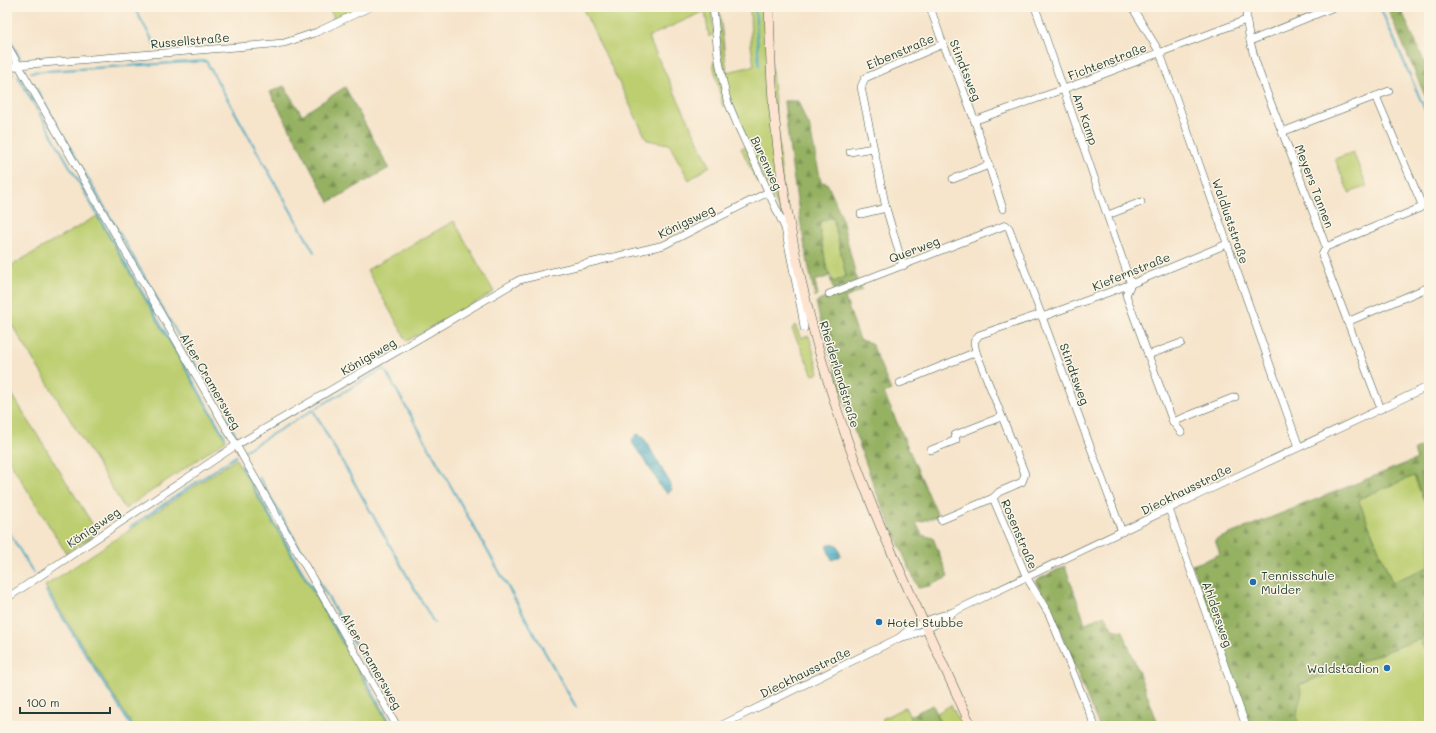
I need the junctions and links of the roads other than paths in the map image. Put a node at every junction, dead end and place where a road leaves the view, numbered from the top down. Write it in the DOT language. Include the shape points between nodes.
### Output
graph roads {
  1 [pos="370,7"];
  2 [pos="713,7"];
  3 [pos="769,7"];
  4 [pos="930,7"];
  5 [pos="1035,7"];
  6 [pos="1132,7"];
  7 [pos="1246,7"];
  8 [pos="1334,7"];
  9 [pos="1246,20"];
  10 [pos="1250,41"];
  11 [pos="943,44"];
  12 [pos="7,45"];
  13 [pos="1160,53"];
  14 [pos="18,65"];
  15 [pos="7,70"];
  16 [pos="1064,89"];
  17 [pos="1389,91"];
  18 [pos="1376,96"];
  19 [pos="974,119"];
  20 [pos="1282,132"];
  21 [pos="873,148"];
  22 [pos="850,152"];
  23 [pos="989,165"];
  24 [pos="953,179"];
  25 [pos="768,192"];
  26 [pos="1140,202"];
  27 [pos="1425,204"];
  28 [pos="886,208"];
  29 [pos="1003,209"];
  30 [pos="861,214"];
  31 [pos="1108,215"];
  32 [pos="1006,225"];
  33 [pos="1227,244"];
  34 [pos="1326,247"];
  35 [pos="903,266"];
  36 [pos="1132,284"];
  37 [pos="1429,288"];
  38 [pos="829,294"];
  39 [pos="1042,316"];
  40 [pos="1347,322"];
  41 [pos="804,328"];
  42 [pos="1182,343"];
  43 [pos="976,352"];
  44 [pos="1148,355"];
  45 [pos="900,383"];
  46 [pos="1429,386"];
  47 [pos="1235,397"];
  48 [pos="1381,409"];
  49 [pos="1001,417"];
  50 [pos="1174,422"];
  51 [pos="1181,432"];
  52 [pos="235,446"];
  53 [pos="1300,447"];
  54 [pos="931,450"];
  55 [pos="993,498"];
  56 [pos="1169,509"];
  57 [pos="941,520"];
  58 [pos="1122,532"];
  59 [pos="1027,578"];
  60 [pos="7,598"];
  61 [pos="925,626"];
  62 [pos="397,726"];
  63 [pos="720,726"];
  64 [pos="971,726"];
  65 [pos="1095,726"];
  66 [pos="1246,726"];
  1 -- 14 [label="street, Russellstraße" via="317,32 284,43"];
  2 -- 25 [label="street, Burenweg" via="719,62 728,100"];
  3 -- 61 [label="main road, Rheiderlandstraße" via="776,128 786,201 810,316 830,388 860,474"];
  4 -- 11 [label="street, Stindtsweg"];
  5 -- 16 [label="street, Am Kamp"];
  6 -- 13 [label="street, Waldluststraße"];
  7 -- 9 [label="street, Meyers Tannen"];
  8 -- 10 [label="street"];
  9 -- 10 [label="street, Meyers Tannen"];
  9 -- 13 [label="street, Fichtenstraße"];
  10 -- 20 [label="street, Meyers Tannen"];
  11 -- 19 [label="street, Stindtsweg"];
  11 -- 21 [label="street, Eibenstraße" via="865,78 861,88"];
  12 -- 14 [label="street, Alter Cramersweg"];
  13 -- 16 [label="street, Fichtenstraße"];
  13 -- 33 [label="street, Waldluststraße"];
  14 -- 15 [label="street, Russellstraße"];
  14 -- 52 [label="street, Alter Cramersweg"];
  16 -- 19 [label="street, Fichtenstraße"];
  16 -- 31 [label="street, Am Kamp"];
  17 -- 18 [label="street, Meyers Tannen"];
  18 -- 20 [label="street, Meyers Tannen"];
  18 -- 27 [label="street, Meyers Tannen"];
  19 -- 23 [label="street, Stindtsweg"];
  20 -- 34 [label="street, Meyers Tannen"];
  21 -- 22 [label="street"];
  21 -- 28 [label="street, Eibenstraße"];
  23 -- 24 [label="street"];
  23 -- 29 [label="street, Stindtsweg"];
  25 -- 41 [label="street, Burenweg" via="785,228"];
  25 -- 52 [label="street, Königsweg" via="664,246 519,280"];
  26 -- 31 [label="street"];
  27 -- 34 [label="street, Meyers Tannen"];
  28 -- 30 [label="street"];
  28 -- 35 [label="street, Eibenstraße"];
  31 -- 36 [label="street, Am Kamp"];
  32 -- 35 [label="street, Querweg"];
  32 -- 39 [label="street, Stindtsweg"];
  33 -- 36 [label="street, Kiefernstraße"];
  33 -- 53 [label="street, Waldluststraße"];
  34 -- 40 [label="street, Meyers Tannen" via="1322,255"];
  35 -- 38 [label="street, Querweg"];
  36 -- 39 [label="street, Kiefernstraße"];
  36 -- 44 [label="street, Am Kamp" via="1126,295"];
  37 -- 40 [label="street"];
  39 -- 43 [label="street" via="979,335 974,342"];
  39 -- 58 [label="street, Stindtsweg"];
  40 -- 48 [label="street, Meyers Tannen"];
  42 -- 44 [label="street"];
  43 -- 45 [label="street"];
  43 -- 49 [label="street, Rosenstraße"];
  44 -- 50 [label="street, Am Kamp"];
  46 -- 48 [label="street, Dieckhausstraße"];
  47 -- 50 [label="street"];
  48 -- 53 [label="street, Dieckhausstraße"];
  49 -- 54 [label="street" via="955,435 956,440"];
  49 -- 55 [label="street, Rosenstraße" via="1024,474 1022,482 999,492"];
  50 -- 51 [label="street, Am Kamp"];
  52 -- 60 [label="street, Königsweg"];
  52 -- 62 [label="street, Alter Cramersweg"];
  53 -- 56 [label="street, Dieckhausstraße"];
  55 -- 57 [label="street, Rosenstraße"];
  55 -- 59 [label="street, Rosenstraße"];
  56 -- 58 [label="street, Dieckhausstraße"];
  56 -- 66 [label="street, Ahldersweg"];
  58 -- 59 [label="street, Dieckhausstraße"];
  59 -- 61 [label="street, Dieckhausstraße"];
  59 -- 65 [label="street, Rosenstraße" via="1049,614"];
  61 -- 63 [label="street, Dieckhausstraße" via="913,626 900,638"];
  61 -- 64 [label="main road, Rheiderlandstraße"];
}
